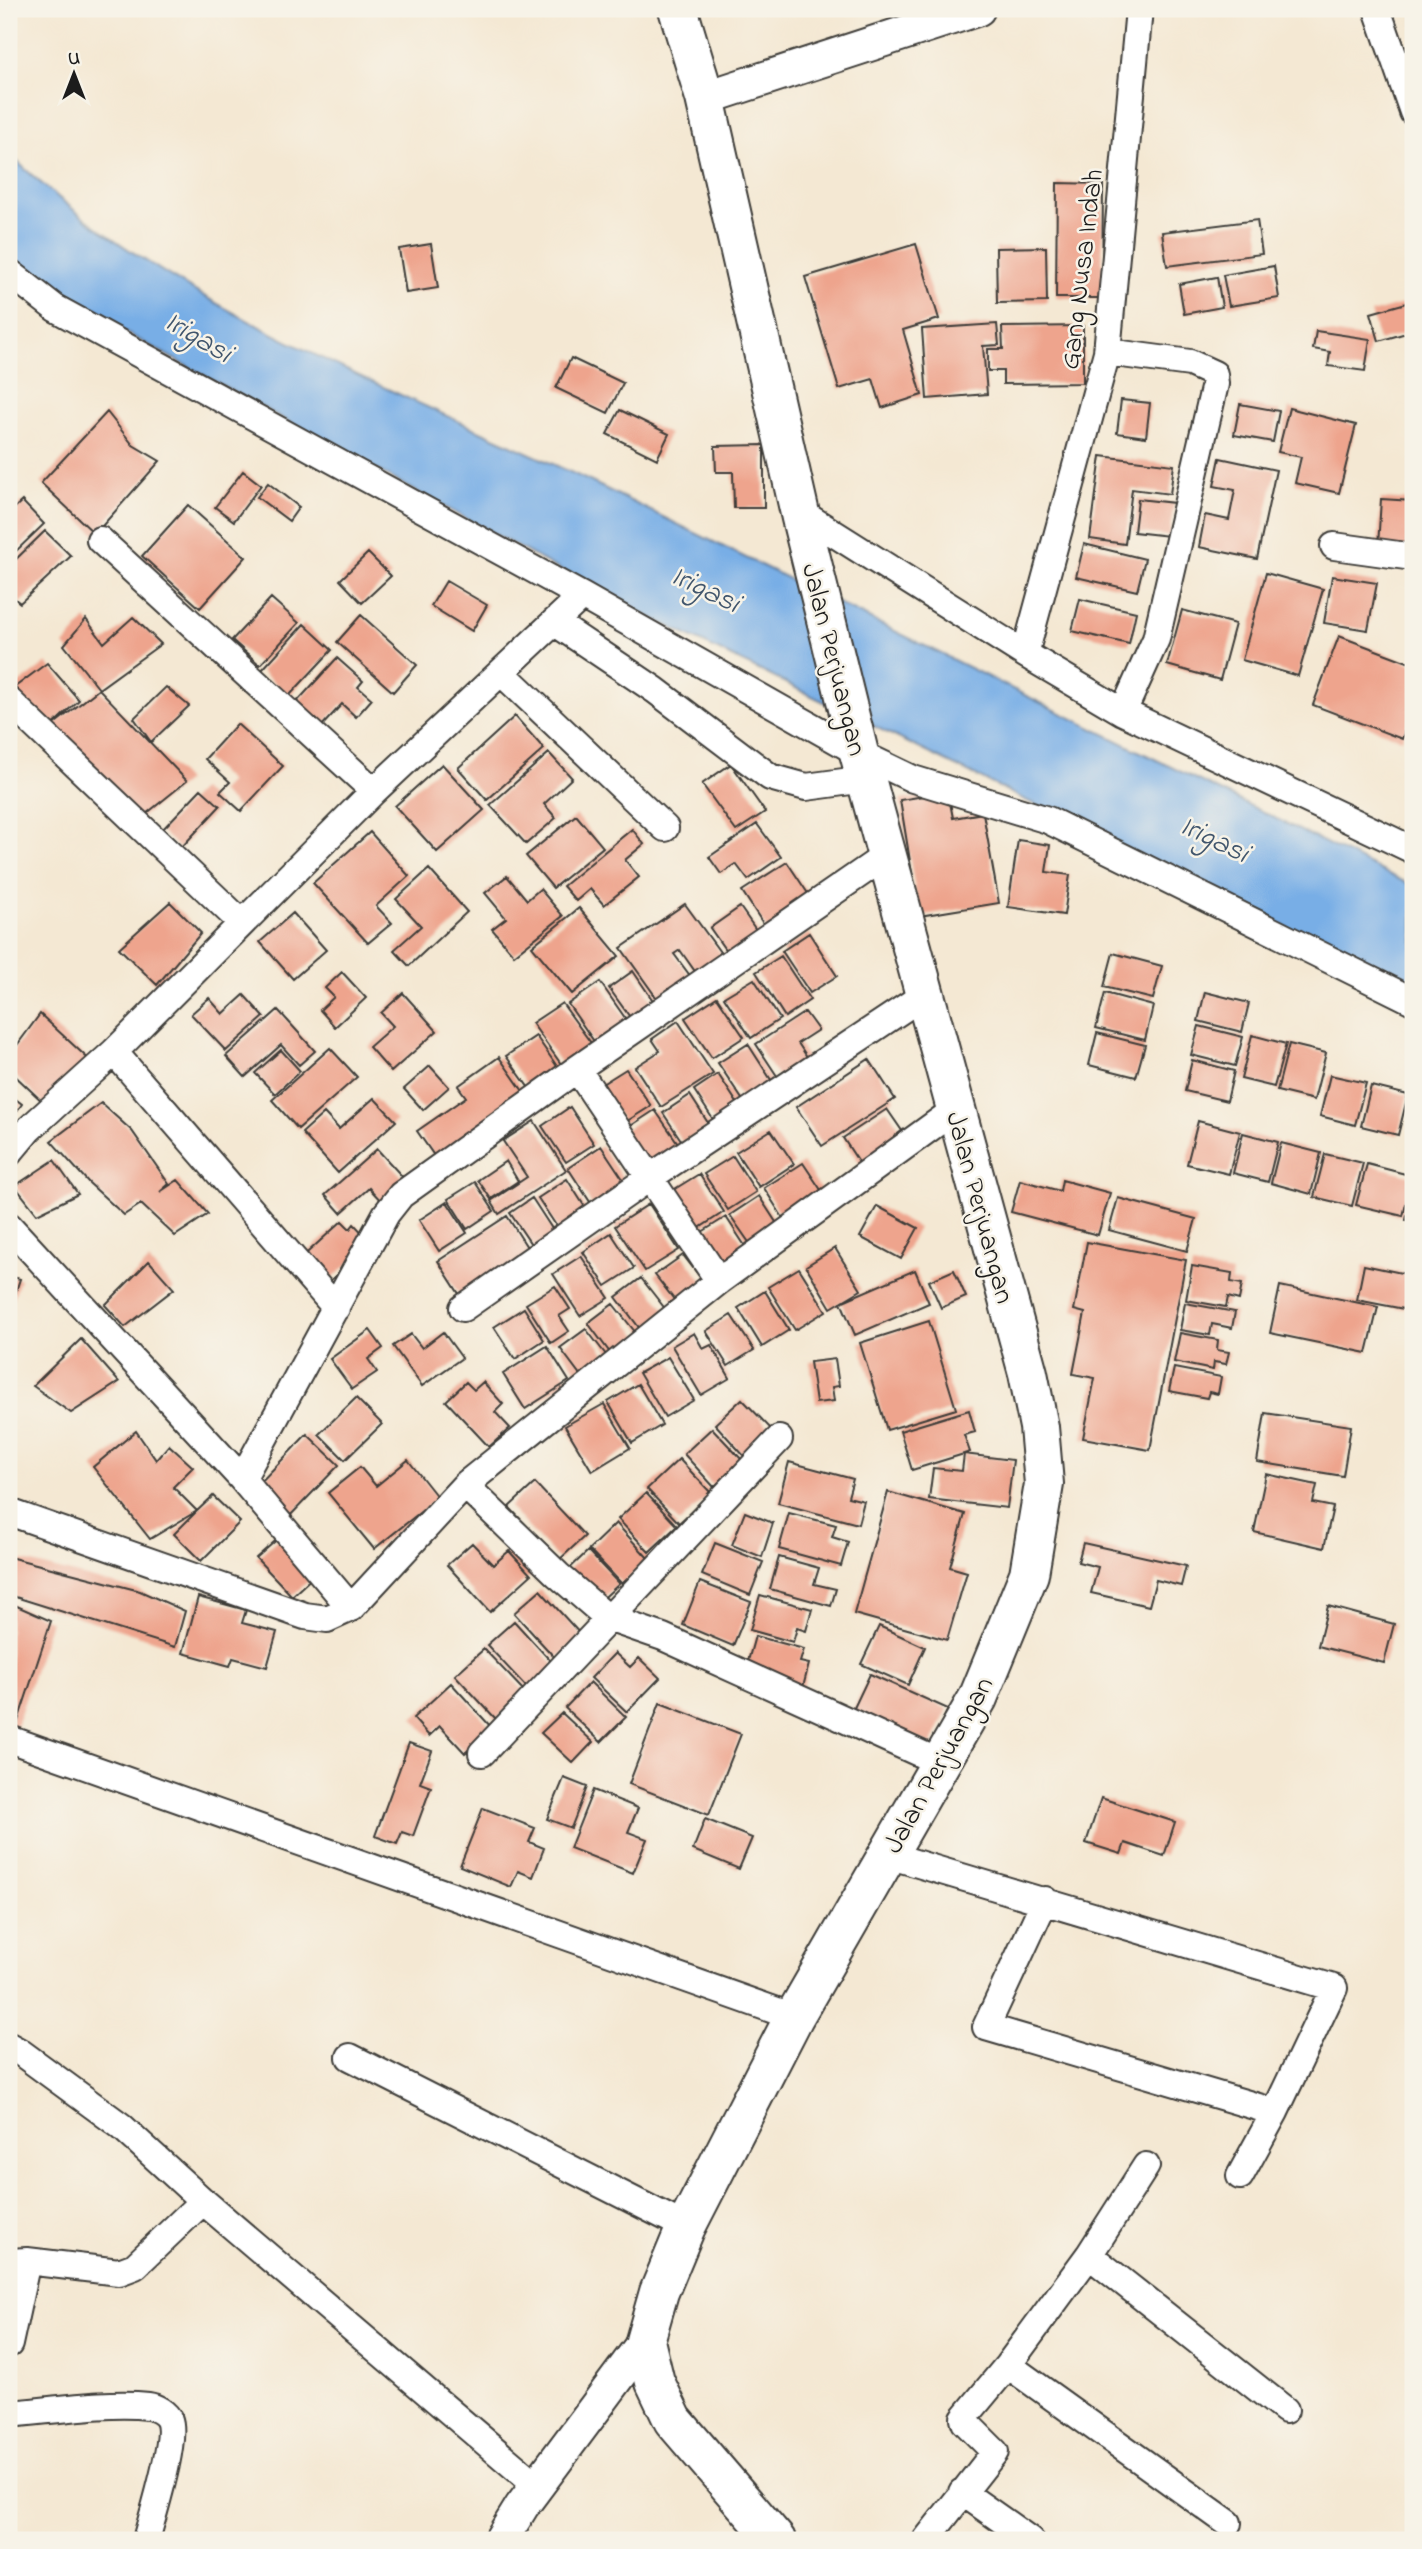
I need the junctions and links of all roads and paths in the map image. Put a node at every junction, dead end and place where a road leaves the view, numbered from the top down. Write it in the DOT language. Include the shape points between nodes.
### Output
graph roads {
  1 [pos="678,9"];
  2 [pos="978,9"];
  3 [pos="1139,9"];
  4 [pos="1377,9"];
  5 [pos="705,98"];
  6 [pos="1413,112"];
  7 [pos="9,272"];
  8 [pos="1107,352"];
  9 [pos="800,515"];
  10 [pos="100,540"];
  11 [pos="1334,546"];
  12 [pos="1413,557"];
  13 [pos="582,596"];
  14 [pos="554,622"];
  15 [pos="1025,654"];
  16 [pos="501,672"];
  17 [pos="9,701"];
  18 [pos="1123,712"];
  19 [pos="860,757"];
  20 [pos="374,790"];
  21 [pos="665,828"];
  22 [pos="1413,849"];
  23 [pos="887,855"];
  24 [pos="242,923"];
  25 [pos="927,993"];
  26 [pos="1413,1001"];
  27 [pos="114,1052"];
  28 [pos="577,1069"];
  29 [pos="956,1109"];
  30 [pos="19,1127"];
  31 [pos="9,1153"];
  32 [pos="649,1178"];
  33 [pos="9,1226"];
  34 [pos="719,1281"];
  35 [pos="335,1308"];
  36 [pos="463,1308"];
  37 [pos="779,1439"];
  38 [pos="242,1479"];
  39 [pos="465,1485"];
  40 [pos="9,1512"];
  41 [pos="351,1608"];
  42 [pos="608,1618"];
  43 [pos="9,1739"];
  44 [pos="482,1753"];
  45 [pos="941,1763"];
  46 [pos="888,1855"];
  47 [pos="1045,1900"];
  48 [pos="794,2017"];
  49 [pos="9,2046"];
  50 [pos="350,2057"];
  51 [pos="1275,2112"];
  52 [pos="1146,2166"];
  53 [pos="1240,2176"];
  54 [pos="203,2201"];
  55 [pos="686,2227"];
  56 [pos="1088,2255"];
  57 [pos="18,2262"];
  58 [pos="645,2341"];
  59 [pos="9,2344"];
  60 [pos="1008,2365"];
  61 [pos="1285,2410"];
  62 [pos="9,2414"];
  63 [pos="537,2486"];
  64 [pos="962,2492"];
  65 [pos="1228,2523"];
  66 [pos="146,2540"];
  67 [pos="501,2540"];
  68 [pos="776,2540"];
  69 [pos="926,2540"];
  70 [pos="1030,2540"];
  1 -- 5 [label="main road, Jalan Perjuangan"];
  2 -- 5 [label="street"];
  3 -- 8 [label="street, Gang Nusa Indah"];
  4 -- 6 [label="street"];
  5 -- 9 [label="main road, Jalan Perjuangan"];
  7 -- 13 [label="street" via="55,308"];
  8 -- 15 [label="street, Gang Nusa Indah"];
  8 -- 18 [label="street" via="1189,363 1214,374 1215,384 1156,639"];
  9 -- 15 [label="street"];
  9 -- 19 [label="main road, Jalan Perjuangan"];
  10 -- 20 [label="street"];
  11 -- 12 [label="street"];
  13 -- 14 [label="street"];
  13 -- 19 [label="street"];
  14 -- 16 [label="street"];
  14 -- 19 [label="street" via="770,777 806,787"];
  15 -- 18 [label="street"];
  16 -- 20 [label="street"];
  16 -- 21 [label="street"];
  17 -- 24 [label="street"];
  18 -- 22 [label="street"];
  19 -- 23 [label="main road, Jalan Perjuangan"];
  19 -- 26 [label="street" via="913,779 1048,820"];
  20 -- 24 [label="street"];
  23 -- 25 [label="main road, Jalan Perjuangan"];
  23 -- 28 [label="street"];
  24 -- 27 [label="street"];
  25 -- 29 [label="main road, Jalan Perjuangan"];
  25 -- 32 [label="street"];
  27 -- 30 [label="street"];
  27 -- 35 [label="street"];
  28 -- 32 [label="street"];
  28 -- 35 [label="street" via="401,1195"];
  29 -- 34 [label="street"];
  29 -- 45 [label="main road, Jalan Perjuangan" via="1028,1373 1044,1484 1029,1574 978,1698"];
  30 -- 31 [label="street"];
  32 -- 34 [label="street"];
  32 -- 36 [label="street"];
  33 -- 38 [label="street"];
  34 -- 39 [label="street"];
  35 -- 38 [label="street"];
  37 -- 42 [label="street"];
  38 -- 41 [label="street"];
  39 -- 41 [label="street"];
  39 -- 42 [label="street"];
  40 -- 41 [label="street" via="305,1616 327,1619"];
  42 -- 44 [label="street"];
  42 -- 45 [label="street" via="663,1637"];
  43 -- 48 [label="street"];
  45 -- 46 [label="main road, Jalan Perjuangan"];
  46 -- 47 [label="street"];
  46 -- 48 [label="main road, Jalan Perjuangan"];
  47 -- 51 [label="street" via="1334,1988"];
  47 -- 51 [label="street" via="986,2027"];
  48 -- 55 [label="main road, Jalan Perjuangan"];
  49 -- 54 [label="street" via="121,2126"];
  50 -- 55 [label="street"];
  51 -- 53 [label="street"];
  52 -- 56 [label="street"];
  54 -- 57 [label="street" via="135,2266 120,2272"];
  54 -- 63 [label="street"];
  55 -- 58 [label="main road, Jalan Perjuangan"];
  56 -- 60 [label="street"];
  56 -- 61 [label="street"];
  57 -- 59 [label="street"];
  58 -- 63 [label="street"];
  58 -- 68 [label="main road" via="654,2382 673,2420"];
  60 -- 64 [label="street" via="964,2418 995,2452"];
  60 -- 65 [label="street"];
  62 -- 66 [label="street" via="122,2406 162,2411 171,2428 169,2449"];
  63 -- 67 [label="street"];
  64 -- 69 [label="street"];
  64 -- 70 [label="street"];
}
